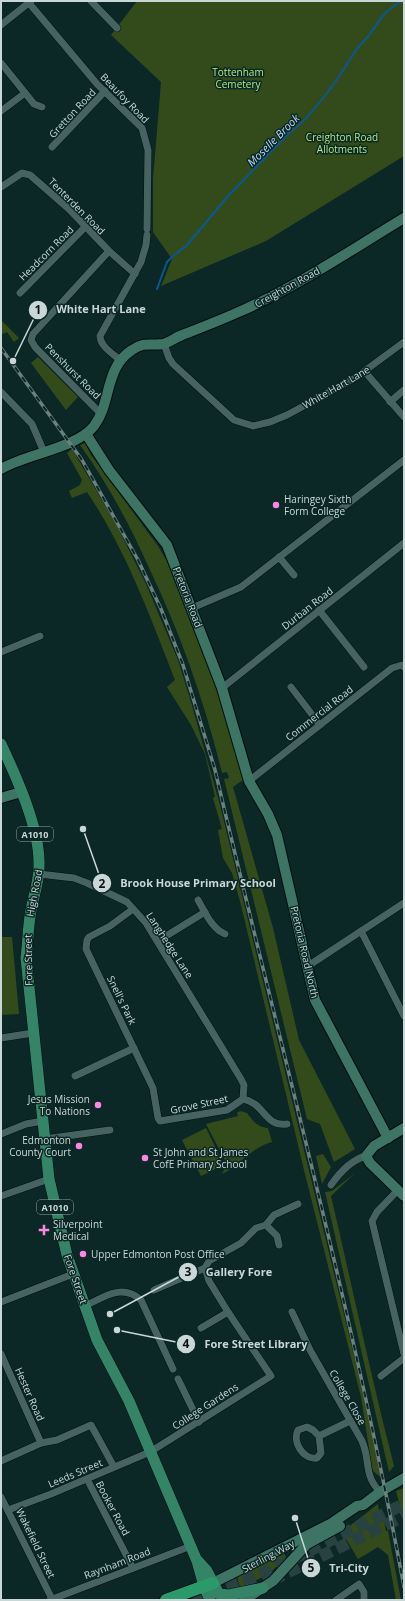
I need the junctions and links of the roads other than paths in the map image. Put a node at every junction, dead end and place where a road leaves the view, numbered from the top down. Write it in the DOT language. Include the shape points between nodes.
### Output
graph roads {
  1 [pos="91,1"];
  2 [pos="30,2"];
  3 [pos="1,25"];
  4 [pos="117,28"];
  5 [pos="1,63"];
  6 [pos="105,91"];
  7 [pos="25,93"];
  8 [pos="42,107"];
  9 [pos="1,111"];
  10 [pos="52,148"];
  11 [pos="1,187"];
  12 [pos="404,218"];
  13 [pos="85,227"];
  14 [pos="109,251"];
  15 [pos="135,274"];
  16 [pos="20,293"];
  17 [pos="404,342"];
  18 [pos="164,344"];
  19 [pos="120,360"];
  20 [pos="365,372"];
  21 [pos="404,390"];
  22 [pos="1,392"];
  23 [pos="390,402"];
  24 [pos="101,414"];
  25 [pos="404,418"];
  26 [pos="86,434"];
  27 [pos="44,452"];
  28 [pos="404,460"];
  29 [pos="1,469"];
  30 [pos="404,543"];
  31 [pos="279,557"];
  32 [pos="294,575"];
  33 [pos="192,608"];
  34 [pos="319,610"];
  35 [pos="40,636"];
  36 [pos="1,652"];
  37 [pos="364,667"];
  38 [pos="404,667"];
  39 [pos="291,687"];
  40 [pos="222,688"];
  41 [pos="320,725"];
  42 [pos="1,744"];
  43 [pos="249,781"];
  44 [pos="21,792"];
  45 [pos="1,798"];
  46 [pos="39,874"];
  47 [pos="198,900"];
  48 [pos="404,904"];
  49 [pos="133,909"];
  50 [pos="205,912"];
  51 [pos="27,929"];
  52 [pos="361,932"];
  53 [pos="225,934"];
  54 [pos="158,941"];
  55 [pos="308,966"];
  56 [pos="404,1016"];
  57 [pos="33,1034"];
  58 [pos="1,1038"];
  59 [pos="134,1048"];
  60 [pos="75,1076"];
  61 [pos="242,1080"];
  62 [pos="242,1099"];
  63 [pos="42,1121"];
  64 [pos="160,1121"];
  65 [pos="287,1124"];
  66 [pos="404,1128"];
  67 [pos="110,1130"];
  68 [pos="1,1134"];
  69 [pos="388,1138"];
  70 [pos="45,1139"];
  71 [pos="366,1156"];
  72 [pos="49,1178"];
  73 [pos="331,1185"];
  74 [pos="401,1193"];
  75 [pos="1,1196"];
  76 [pos="298,1204"];
  77 [pos="266,1225"];
  78 [pos="279,1245"];
  79 [pos="205,1268"];
  80 [pos="73,1274"];
  81 [pos="154,1290"];
  82 [pos="1,1302"];
  83 [pos="85,1306"];
  84 [pos="228,1312"];
  85 [pos="292,1312"];
  86 [pos="201,1328"];
  87 [pos="1,1354"];
  88 [pos="404,1354"];
  89 [pos="404,1358"];
  90 [pos="174,1369"];
  91 [pos="381,1376"];
  92 [pos="178,1379"];
  93 [pos="350,1421"];
  94 [pos="199,1422"];
  95 [pos="319,1436"];
  96 [pos="40,1443"];
  97 [pos="150,1452"];
  98 [pos="1,1461"];
  99 [pos="114,1467"];
  100 [pos="404,1478"];
  101 [pos="87,1480"];
  102 [pos="380,1492"];
  103 [pos="1,1496"];
  104 [pos="363,1505"];
  105 [pos="8,1510"];
  106 [pos="191,1546"];
  107 [pos="133,1568"];
  108 [pos="208,1585"];
  109 [pos="263,1588"];
  110 [pos="216,1598"];
  111 [pos="55,1599"];
  112 [pos="166,1600"];
  113 [pos="244,1600"];
  114 [pos="336,1600"];
  115 [pos="364,1600"];
  1 -- 4 [label="street"];
  2 -- 3 [label="street"];
  2 -- 6 [label="street, Beaufoy Road"];
  5 -- 7 [label="street"];
  6 -- 10 [label="street, Gretton Road"];
  6 -- 15 [label="street, Beaufoy Road" via="139,124 148,143 147,232 144,255"];
  7 -- 8 [label="street" via="34,104"];
  7 -- 9 [label="street"];
  11 -- 13 [label="street, Tenterden Road" via="22,173 30,175 69,209"];
  12 -- 18 [label="street, Creighton Road" via="261,302"];
  13 -- 14 [label="street, Tenterden Road"];
  13 -- 16 [label="street, Headcorn Road"];
  14 -- 15 [label="street, Tenterden Road"];
  14 -- 24 [label="street, Penshurst Road" via="33,334 31,340"];
  15 -- 19 [label="street, Beaufoy Road" via="100,336 103,345"];
  17 -- 20 [label="street, White Hart Lane"];
  18 -- 19 [label="street" via="149,343 136,347"];
  18 -- 20 [label="street, White Hart Lane" via="173,364 226,413 240,423 253,426 287,415"];
  19 -- 24 [label="street" via="112,375"];
  20 -- 23 [label="street"];
  21 -- 23 [label="street"];
  22 -- 27 [label="street" via="32,424"];
  23 -- 25 [label="street"];
  24 -- 26 [label="street"];
  26 -- 27 [label="street"];
  26 -- 33 [label="street, Pretoria Road" via="108,470 167,545"];
  27 -- 29 [label="street"];
  28 -- 31 [label="street"];
  30 -- 34 [label="street, Durban Road"];
  31 -- 32 [label="street"];
  31 -- 33 [label="street" via="241,587"];
  33 -- 40 [label="street, Pretoria Road"];
  34 -- 37 [label="street"];
  34 -- 40 [label="street, Durban Road"];
  35 -- 36 [label="street"];
  38 -- 41 [label="street, Commercial Road" via="402,665 392,668"];
  39 -- 41 [label="street"];
  40 -- 43 [label="street, Pretoria Road"];
  41 -- 43 [label="street, Commercial Road"];
  42 -- 44 [label="main road, High Road / A1010"];
  43 -- 55 [label="street, Pretoria Road North" via="277,835"];
  44 -- 45 [label="street"];
  44 -- 46 [label="main road, High Road / A1010" via="34,829 39,853"];
  46 -- 49 [label="street, Langhedge Lane" via="74,878 126,902"];
  46 -- 51 [label="main road, High Road / A1010"];
  47 -- 50 [label="street"];
  48 -- 52 [label="street"];
  49 -- 54 [label="street, Langhedge Lane"];
  49 -- 59 [label="street, Snell's Park" via="89,937 86,949"];
  50 -- 53 [label="street" via="219,932"];
  50 -- 54 [label="street"];
  51 -- 57 [label="main road, Fore Street / A1010" via="26,958"];
  52 -- 55 [label="street"];
  52 -- 56 [label="street"];
  54 -- 61 [label="street, Langhedge Lane"];
  55 -- 69 [label="street, Pretoria Road North" via="315,1000"];
  57 -- 58 [label="street"];
  57 -- 63 [label="main road, Fore Street / A1010"];
  59 -- 60 [label="street"];
  59 -- 64 [label="street, Snell's Park" via="153,1088"];
  61 -- 62 [label="street, Grove Street"];
  62 -- 64 [label="street, Grove Street" via="228,1110"];
  62 -- 65 [label="street" via="254,1102 278,1125"];
  63 -- 68 [label="street"];
  63 -- 70 [label="main road, Fore Street / A1010"];
  66 -- 69 [label="street"];
  67 -- 70 [label="street"];
  69 -- 71 [label="street" via="369,1150"];
  70 -- 72 [label="main road, Fore Street / A1010"];
  71 -- 73 [label="street" via="346,1167"];
  71 -- 74 [label="street"];
  72 -- 75 [label="street"];
  72 -- 80 [label="main road, Fore Street / A1010"];
  74 -- 88 [label="street" via="377,1212 372,1222"];
  76 -- 77 [label="street" via="274,1215"];
  77 -- 78 [label="street" via="278,1236"];
  77 -- 79 [label="street" via="256,1228 240,1243 209,1261"];
  79 -- 81 [label="street"];
  79 -- 84 [label="street" via="206,1275"];
  80 -- 82 [label="street"];
  80 -- 83 [label="main road, Fore Street / A1010"];
  83 -- 90 [label="street" via="118,1291 134,1294 141,1300"];
  83 -- 97 [label="main road, Fore Street / A1010"];
  84 -- 86 [label="street"];
  84 -- 94 [label="street, College Gardens" via="271,1376"];
  85 -- 93 [label="street, College Close"];
  87 -- 96 [label="street, Hester Road"];
  89 -- 91 [label="street"];
  92 -- 94 [label="street"];
  93 -- 95 [label="street"];
  93 -- 102 [label="street, College Close" via="364,1446 371,1481"];
  94 -- 97 [label="street, College Gardens"];
  95 -- 95 [label="street" via="319,1455 311,1458 303,1453 296,1434 298,1430 307,1427"];
  96 -- 98 [label="street"];
  96 -- 99 [label="street" via="57,1440 90,1425"];
  97 -- 99 [label="street, Leeds Street"];
  97 -- 106 [label="main road, Fore Street / A1010"];
  99 -- 101 [label="street, Leeds Street"];
  100 -- 102 [label="street, Sterling Way"];
  101 -- 105 [label="street, Leeds Street"];
  101 -- 107 [label="street, Booker Road"];
  102 -- 104 [label="street, Sterling Way"];
  103 -- 105 [label="street, Wakefield Street"];
  104 -- 108 [label="street, Sterling Way"];
  104 -- 109 [label="street, Sterling Way" via="361,1511 345,1523 307,1544 279,1576"];
  105 -- 111 [label="street, Wakefield Street"];
  106 -- 107 [label="street, Raynham Road"];
  106 -- 108 [label="main road, Fore Street / A1010"];
  107 -- 111 [label="street, Raynham Road"];
  108 -- 110 [label="main road"];
  108 -- 112 [label="highway"];
  109 -- 110 [label="main road"];
  109 -- 113 [label="street, Sterling Way"];
  114 -- 115 [label="street" via="359,1584 364,1592"];
}
